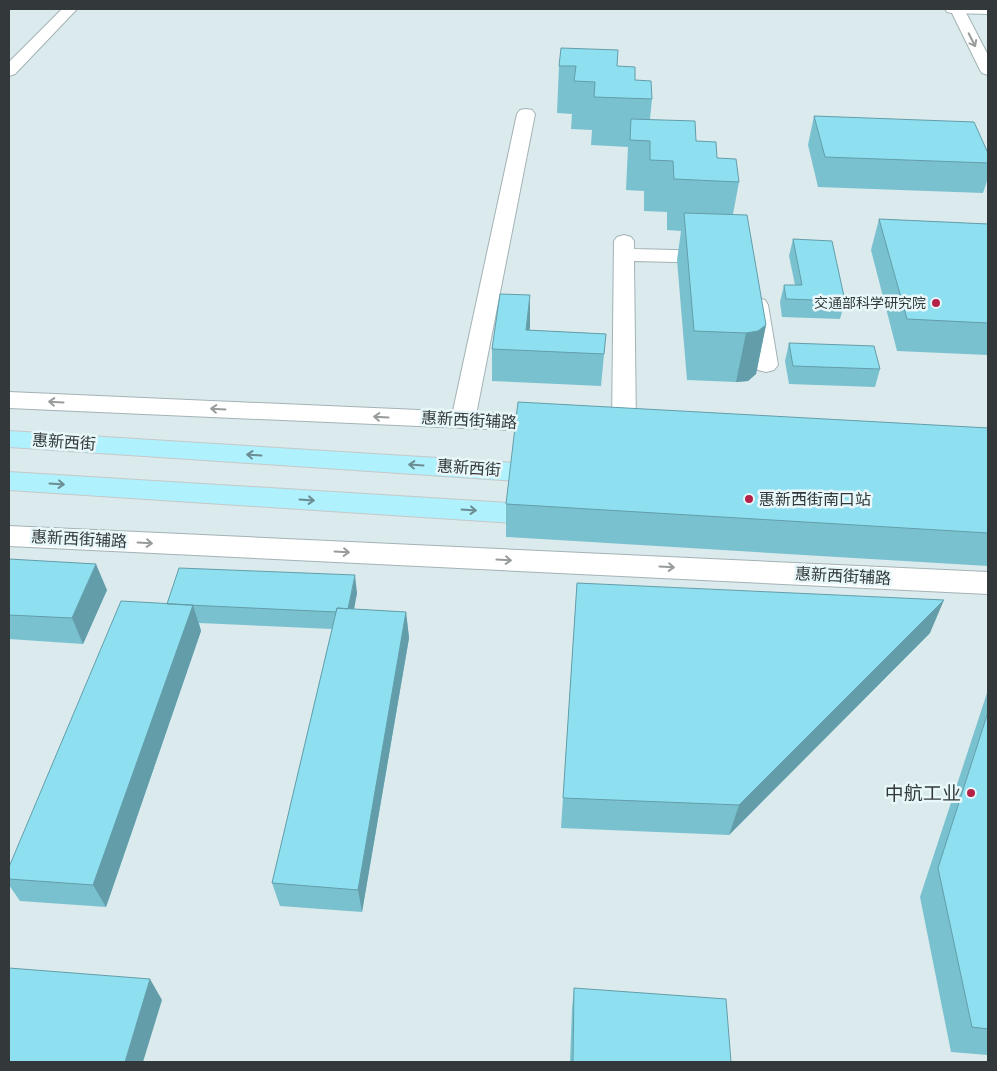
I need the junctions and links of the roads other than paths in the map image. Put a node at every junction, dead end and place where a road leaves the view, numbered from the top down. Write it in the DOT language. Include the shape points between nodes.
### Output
graph roads {
  1 [pos="70,9"];
  2 [pos="952,9"];
  3 [pos="957,9"];
  4 [pos="988,10"];
  5 [pos="988,70"];
  6 [pos="9,71"];
  7 [pos="526,114"];
  8 [pos="732,258"];
  9 [pos="755,288"];
  10 [pos="766,366"];
  11 [pos="9,400"];
  12 [pos="463,420"];
  13 [pos="576,425"];
  14 [pos="624,427"];
  15 [pos="9,439"];
  16 [pos="573,475"];
  17 [pos="9,481"];
  18 [pos="573,517"];
  19 [pos="9,536"];
  20 [pos="988,583"];
  1 -- 6 [label="street"];
  2 -- 3 [label="street"];
  3 -- 4 [label="street"];
  3 -- 5 [label="street, one-way"];
  7 -- 12 [label="street"];
  8 -- 14 [label="street" via="624,248"];
  9 -- 10 [label="street"];
  12 -- 11 [label="street, 惠新西街辅路, one-way"];
  12 -- 13 [label="street, 惠新西街辅路"];
  16 -- 15 [label="main road, 惠新西街, one-way"];
  17 -- 18 [label="main road, one-way"];
  19 -- 20 [label="street, 惠新西街辅路, one-way"];
}
